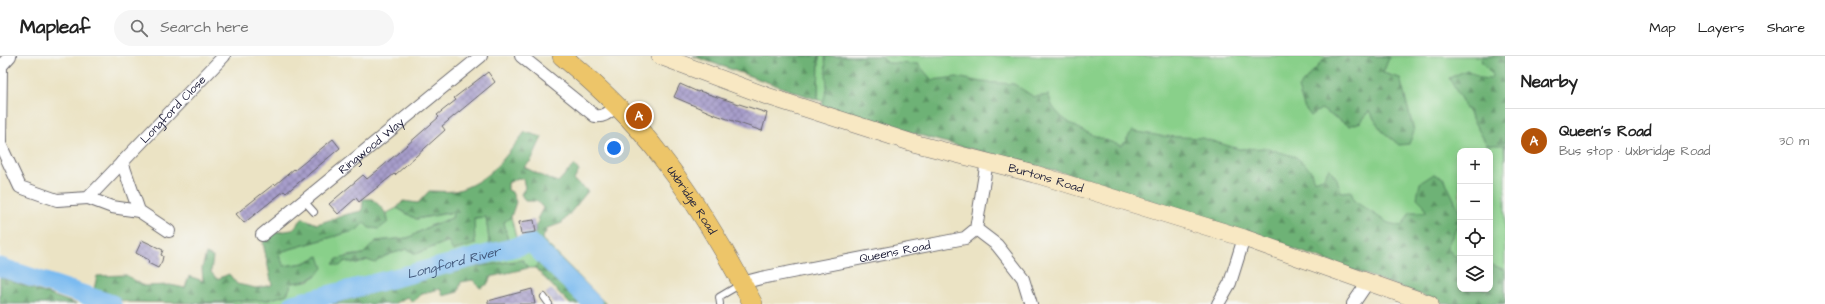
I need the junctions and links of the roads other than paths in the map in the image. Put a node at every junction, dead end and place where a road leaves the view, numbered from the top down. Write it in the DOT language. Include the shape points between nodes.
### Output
graph roads {
  1 [pos="10,56"];
  2 [pos="224,56"];
  3 [pos="481,56"];
  4 [pos="521,56"];
  5 [pos="562,56"];
  6 [pos="660,56"];
  7 [pos="1,66"];
  8 [pos="617,106"];
  9 [pos="0,144"];
  10 [pos="987,161"];
  11 [pos="122,162"];
  12 [pos="88,198"];
  13 [pos="304,201"];
  14 [pos="139,211"];
  15 [pos="314,212"];
  16 [pos="976,229"];
  17 [pos="169,231"];
  18 [pos="262,235"];
  19 [pos="1244,238"];
  20 [pos="1368,282"];
  21 [pos="742,283"];
  22 [pos="544,297"];
  23 [pos="549,304"];
  24 [pos="720,304"];
  25 [pos="753,304"];
  26 [pos="1031,304"];
  27 [pos="1218,304"];
  28 [pos="1353,304"];
  29 [pos="1430,304"];
  1 -- 7 [label="street"];
  2 -- 11 [label="street, Longford Close"];
  3 -- 13 [label="street, Ringwood Way"];
  4 -- 8 [label="street" via="595,116 604,116"];
  5 -- 8 [label="main road, Uxbridge Road"];
  6 -- 10 [label="street, Burtons Road" via="766,96 906,141"];
  7 -- 9 [label="street"];
  8 -- 21 [label="main road, Uxbridge Road" via="660,155 717,238"];
  9 -- 12 [label="street" via="20,187 57,200"];
  10 -- 16 [label="street"];
  10 -- 19 [label="street, Burtons Road"];
  11 -- 12 [label="street, Longford Close"];
  11 -- 14 [label="street"];
  12 -- 14 [label="street"];
  13 -- 15 [label="lane"];
  13 -- 18 [label="street, Ringwood Way"];
  14 -- 17 [label="street"];
  16 -- 21 [label="street, Queens Road" via="965,238"];
  16 -- 26 [label="street" via="997,245 1023,278"];
  19 -- 20 [label="street, Burtons Road"];
  19 -- 27 [label="street" via="1230,283"];
  20 -- 28 [label="street"];
  20 -- 29 [label="street, Burtons Road"];
  21 -- 24 [label="lane" via="722,294 719,297"];
  21 -- 25 [label="main road, Uxbridge Road"];
  22 -- 23 [label="lane"];
}
